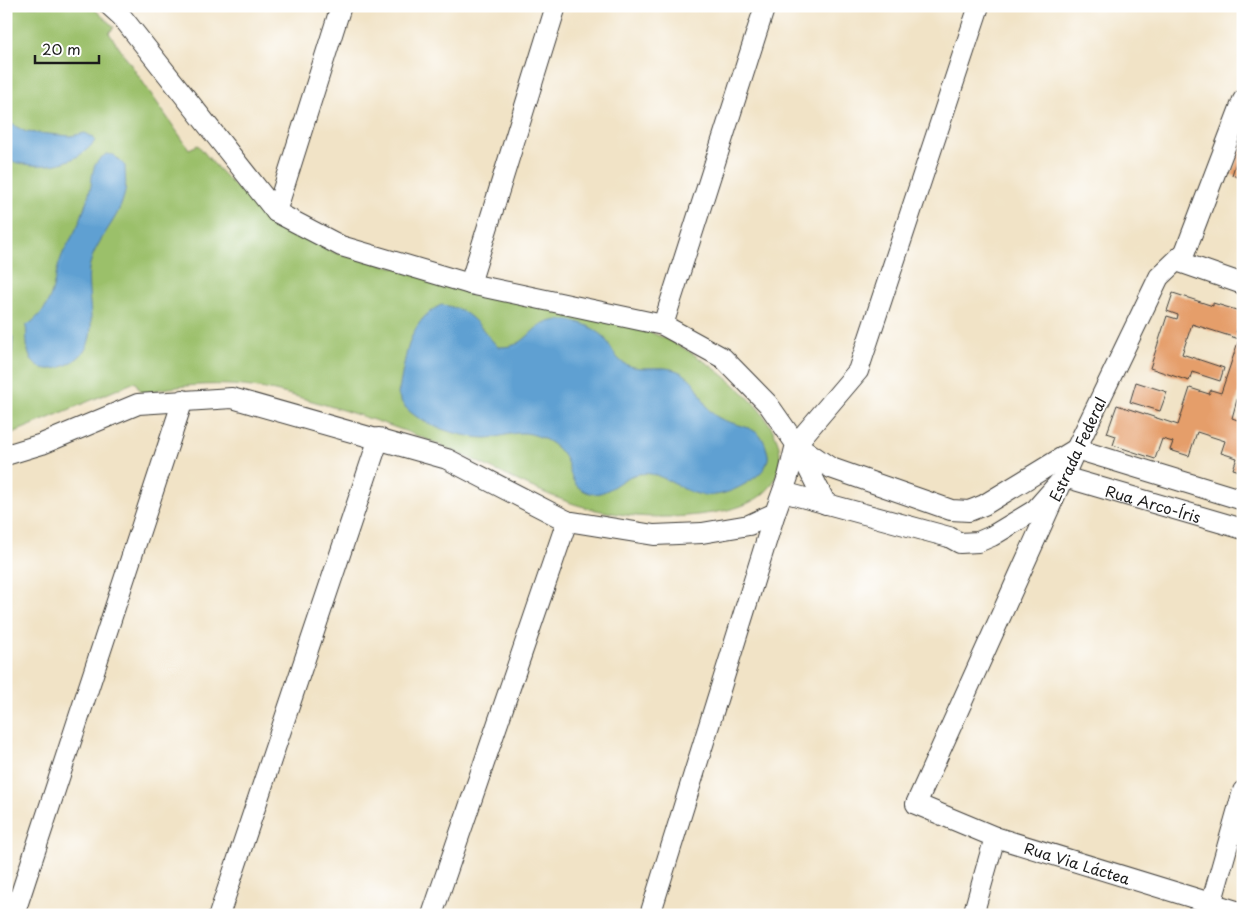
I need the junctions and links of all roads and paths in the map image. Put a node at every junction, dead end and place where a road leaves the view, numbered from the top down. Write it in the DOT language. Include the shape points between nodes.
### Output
graph roads {
  1 [pos="341,6"];
  2 [pos="556,6"];
  3 [pos="765,6"];
  4 [pos="979,6"];
  5 [pos="119,10"];
  6 [pos="1243,100"];
  7 [pos="276,212"];
  8 [pos="1177,260"];
  9 [pos="470,284"];
  10 [pos="1243,284"];
  11 [pos="663,325"];
  12 [pos="183,400"];
  13 [pos="379,438"];
  14 [pos="796,444"];
  15 [pos="1076,449"];
  16 [pos="6,455"];
  17 [pos="1064,477"];
  18 [pos="783,492"];
  19 [pos="1243,500"];
  20 [pos="826,504"];
  21 [pos="775,513"];
  22 [pos="567,521"];
  23 [pos="1243,529"];
  24 [pos="1243,791"];
  25 [pos="916,804"];
  26 [pos="995,837"];
  27 [pos="1209,908"];
  28 [pos="1243,913"];
  29 [pos="14,915"];
  30 [pos="219,915"];
  31 [pos="432,915"];
  32 [pos="650,915"];
  33 [pos="972,915"];
  1 -- 7 [label="street"];
  2 -- 9 [label="street"];
  3 -- 11 [label="street"];
  4 -- 14 [label="street" via="858,372"];
  5 -- 7 [label="street"];
  6 -- 8 [label="street, Estrada Federal" via="1185,252"];
  7 -- 9 [label="street" via="341,246"];
  8 -- 10 [label="street"];
  8 -- 15 [label="street, Estrada Federal" via="1159,277"];
  9 -- 11 [label="street"];
  11 -- 14 [label="street" via="723,358 768,404"];
  12 -- 13 [label="street" via="232,398"];
  12 -- 16 [label="street" via="138,404 42,444"];
  12 -- 29 [label="street"];
  13 -- 22 [label="street" via="447,459"];
  13 -- 30 [label="street"];
  14 -- 15 [label="street" via="831,468 951,510 969,511"];
  14 -- 18 [label="street"];
  14 -- 20 [label="street"];
  15 -- 17 [label="street, Estrada Federal"];
  15 -- 19 [label="street, Rua Arco-Íris"];
  17 -- 20 [label="street" via="1034,510 978,542 960,543"];
  17 -- 23 [label="street, Rua Arco-Íris"];
  17 -- 25 [label="street, Estrada Federal"];
  18 -- 20 [label="street"];
  18 -- 21 [label="street"];
  21 -- 22 [label="street" via="749,525 702,533 654,535"];
  21 -- 32 [label="street"];
  22 -- 31 [label="street"];
  24 -- 27 [label="street"];
  25 -- 26 [label="street, Rua Via Láctea"];
  26 -- 27 [label="street, Rua Via Láctea"];
  26 -- 33 [label="street"];
  27 -- 28 [label="street, Rua Via Láctea"];
}
